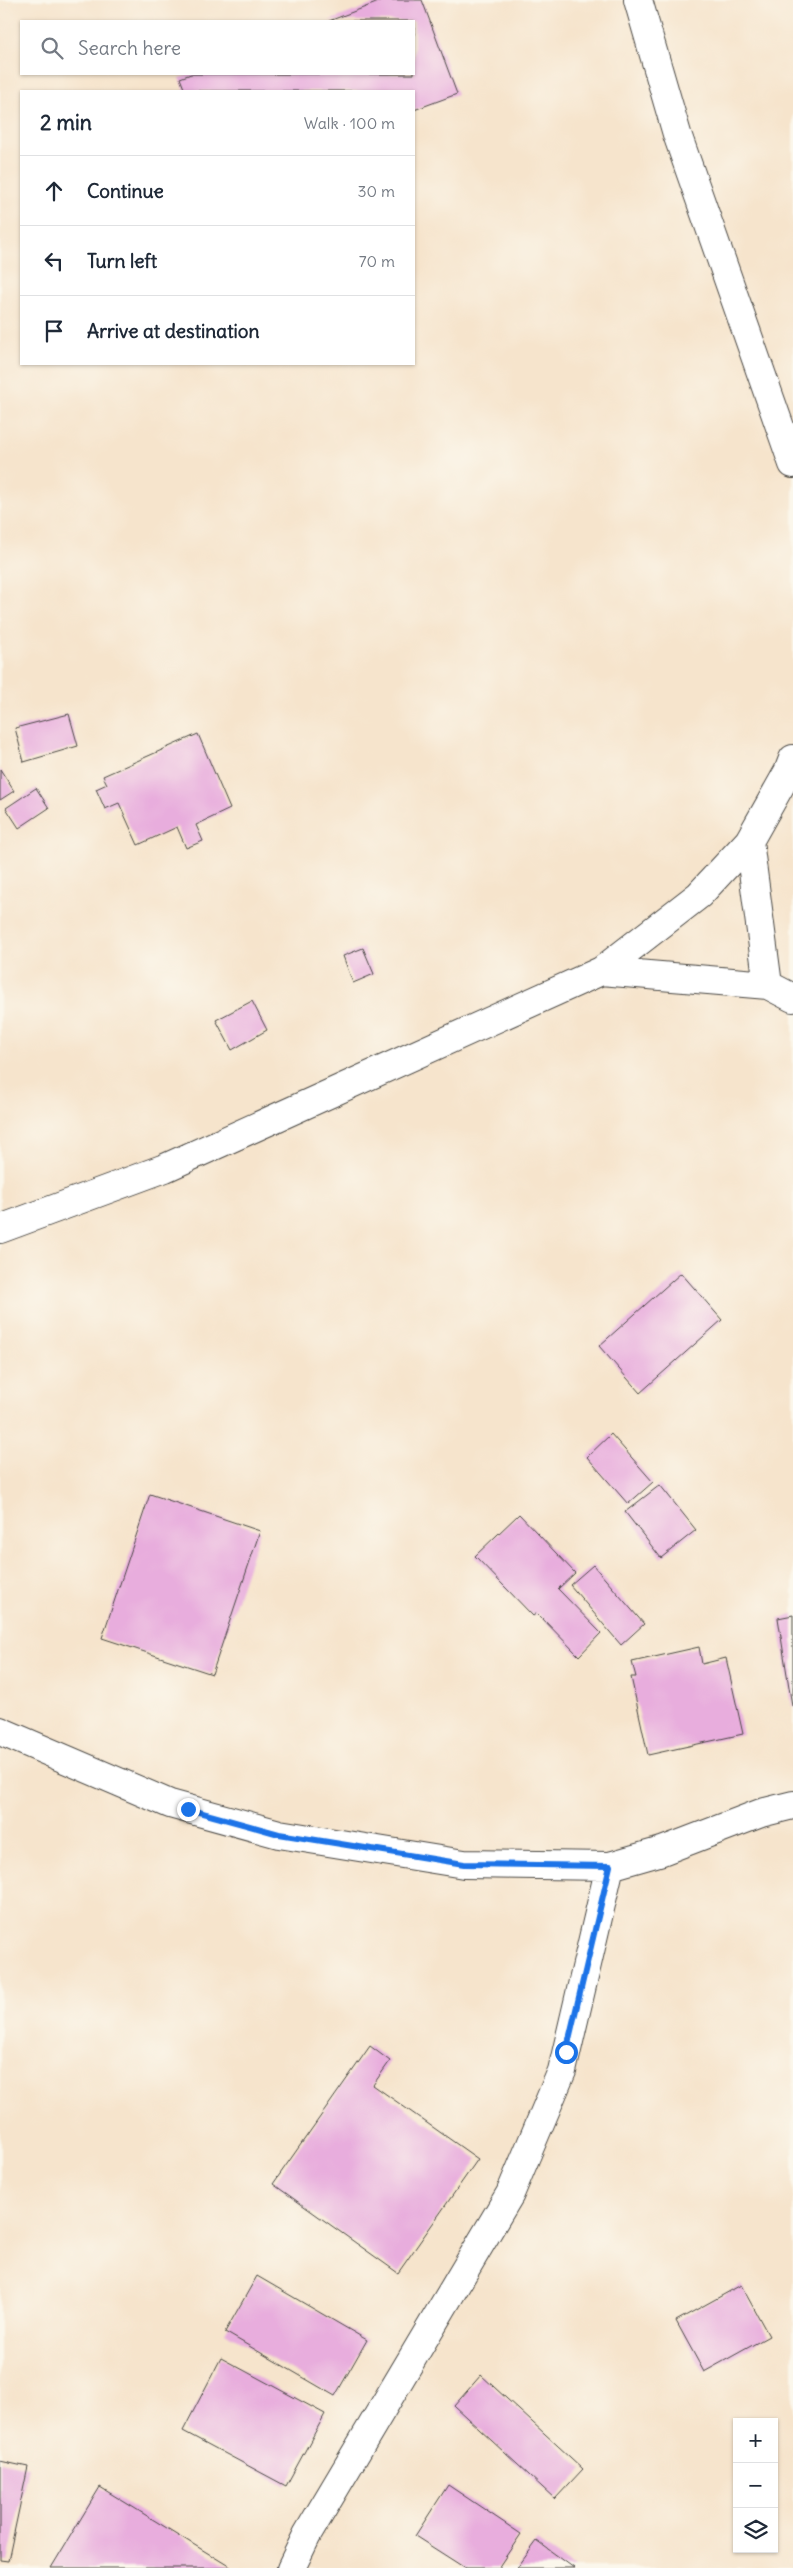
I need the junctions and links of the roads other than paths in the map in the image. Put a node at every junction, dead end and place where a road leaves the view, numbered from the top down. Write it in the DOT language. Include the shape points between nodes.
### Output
graph roads {
  1 [pos="638,0"];
  2 [pos="793,464"];
  3 [pos="793,759"];
  4 [pos="749,841"];
  5 [pos="601,971"];
  6 [pos="768,985"];
  7 [pos="793,998"];
  8 [pos="0,1229"];
  9 [pos="0,1731"];
  10 [pos="793,1805"];
  11 [pos="610,1866"];
  12 [pos="291,2568"];
  1 -- 2 [label="street" via="677,134"];
  3 -- 4 [label="street"];
  4 -- 5 [label="street" via="700,895"];
  4 -- 6 [label="street"];
  5 -- 6 [label="street"];
  5 -- 8 [label="street" via="165,1168"];
  6 -- 7 [label="street"];
  9 -- 11 [label="street" via="170,1804 279,1834 464,1864"];
  10 -- 11 [label="street" via="761,1813 662,1851"];
  11 -- 12 [label="street" via="562,2071 510,2194 307,2535"];
}
